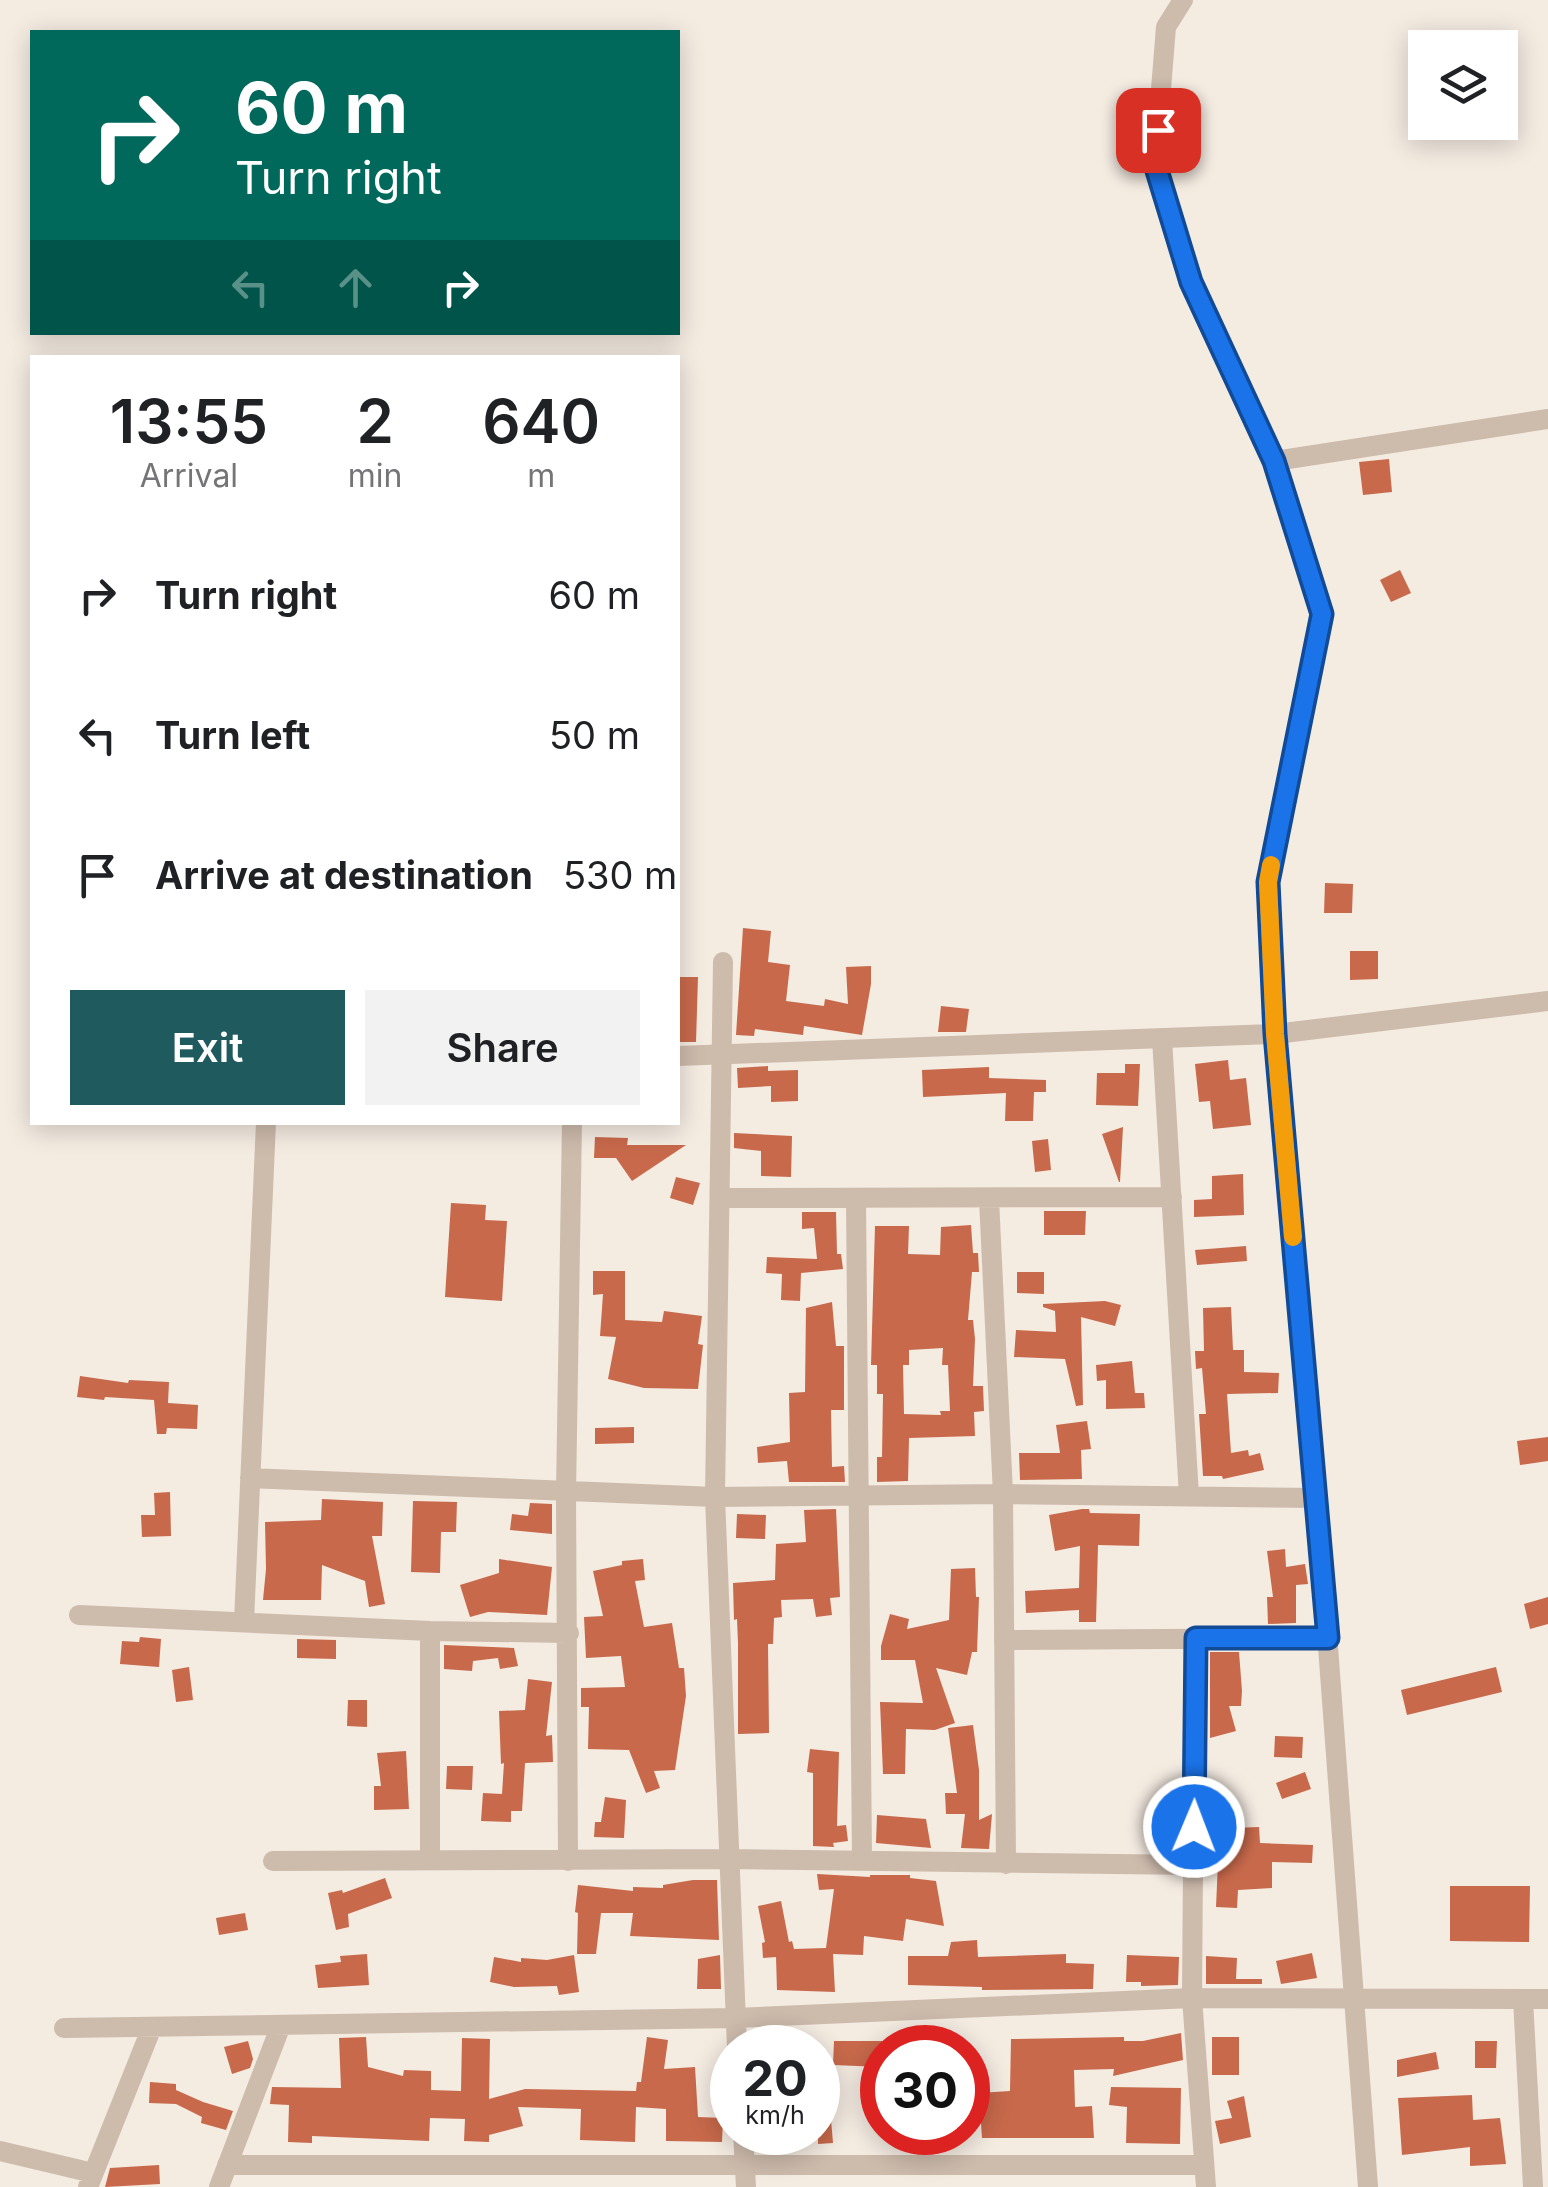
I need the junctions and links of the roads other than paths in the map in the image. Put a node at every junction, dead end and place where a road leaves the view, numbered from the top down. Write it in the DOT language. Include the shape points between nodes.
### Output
graph roads {
  1 [pos="1183,0"];
  2 [pos="1548,419"];
  3 [pos="1274,461"];
  4 [pos="724,962"];
  5 [pos="1548,1001"];
  6 [pos="1275,1034"];
  7 [pos="1162,1038"];
  8 [pos="680,1056"];
  9 [pos="722,1056"];
  10 [pos="266,1125"];
  11 [pos="572,1125"];
  12 [pos="1172,1197"];
  13 [pos="720,1198"];
  14 [pos="856,1198"];
  15 [pos="989,1199"];
  16 [pos="250,1478"];
  17 [pos="566,1492"];
  18 [pos="1004,1494"];
  19 [pos="857,1496"];
  20 [pos="1189,1496"];
  21 [pos="715,1497"];
  22 [pos="1318,1498"];
  23 [pos="79,1614"];
  24 [pos="244,1622"];
  25 [pos="430,1632"];
  26 [pos="568,1633"];
  27 [pos="1196,1638"];
  28 [pos="1328,1638"];
  29 [pos="1004,1640"];
  30 [pos="730,1859"];
  31 [pos="430,1860"];
  32 [pos="273,1861"];
  33 [pos="568,1861"];
  34 [pos="862,1862"];
  35 [pos="1006,1864"];
  36 [pos="1193,1865"];
  37 [pos="1192,1998"];
  38 [pos="1356,1999"];
  39 [pos="1523,1999"];
  40 [pos="1548,2000"];
  41 [pos="734,2018"];
  42 [pos="280,2025"];
  43 [pos="735,2025"];
  44 [pos="152,2027"];
  45 [pos="64,2028"];
  46 [pos="0,2150"];
  47 [pos="228,2165"];
  48 [pos="1205,2176"];
  49 [pos="746,2177"];
  50 [pos="90,2180"];
  51 [pos="219,2187"];
  52 [pos="1368,2187"];
  53 [pos="1533,2187"];
  1 -- 3 [label="street" via="1166,27 1155,164 1191,282"];
  2 -- 3 [label="street"];
  3 -- 6 [label="street" via="1322,614 1268,882"];
  4 -- 9 [label="street"];
  5 -- 6 [label="street"];
  6 -- 7 [label="street"];
  6 -- 22 [label="street"];
  7 -- 9 [label="street"];
  7 -- 12 [label="street"];
  8 -- 9 [label="street"];
  9 -- 13 [label="street"];
  10 -- 16 [label="street"];
  11 -- 17 [label="street"];
  12 -- 15 [label="street"];
  12 -- 20 [label="street"];
  13 -- 14 [label="street"];
  13 -- 21 [label="street"];
  14 -- 15 [label="street"];
  14 -- 19 [label="street"];
  15 -- 18 [label="street"];
  16 -- 17 [label="street"];
  16 -- 24 [label="street"];
  17 -- 21 [label="street"];
  17 -- 26 [label="street"];
  18 -- 19 [label="street"];
  18 -- 20 [label="street"];
  18 -- 29 [label="street"];
  19 -- 21 [label="street"];
  19 -- 34 [label="street"];
  20 -- 22 [label="street"];
  21 -- 30 [label="street"];
  22 -- 28 [label="street"];
  23 -- 24 [label="street"];
  24 -- 25 [label="street"];
  25 -- 26 [label="street"];
  25 -- 31 [label="street"];
  26 -- 33 [label="street"];
  27 -- 28 [label="street"];
  27 -- 29 [label="street"];
  27 -- 36 [label="street"];
  28 -- 38 [label="street"];
  29 -- 35 [label="street"];
  30 -- 33 [label="street"];
  30 -- 34 [label="street"];
  30 -- 41 [label="street"];
  31 -- 32 [label="street"];
  31 -- 33 [label="street"];
  34 -- 35 [label="street"];
  35 -- 36 [label="street"];
  36 -- 37 [label="street"];
  37 -- 38 [label="street"];
  37 -- 41 [label="street"];
  37 -- 48 [label="street"];
  38 -- 39 [label="street"];
  38 -- 52 [label="street"];
  39 -- 40 [label="street"];
  39 -- 53 [label="street"];
  41 -- 42 [label="street"];
  41 -- 43 [label="street"];
  42 -- 44 [label="street"];
  42 -- 47 [label="street"];
  44 -- 45 [label="street"];
  44 -- 50 [label="street"];
  46 -- 50 [label="street"];
  47 -- 49 [label="street"];
  47 -- 51 [label="street"];
  48 -- 49 [label="street"];
}
